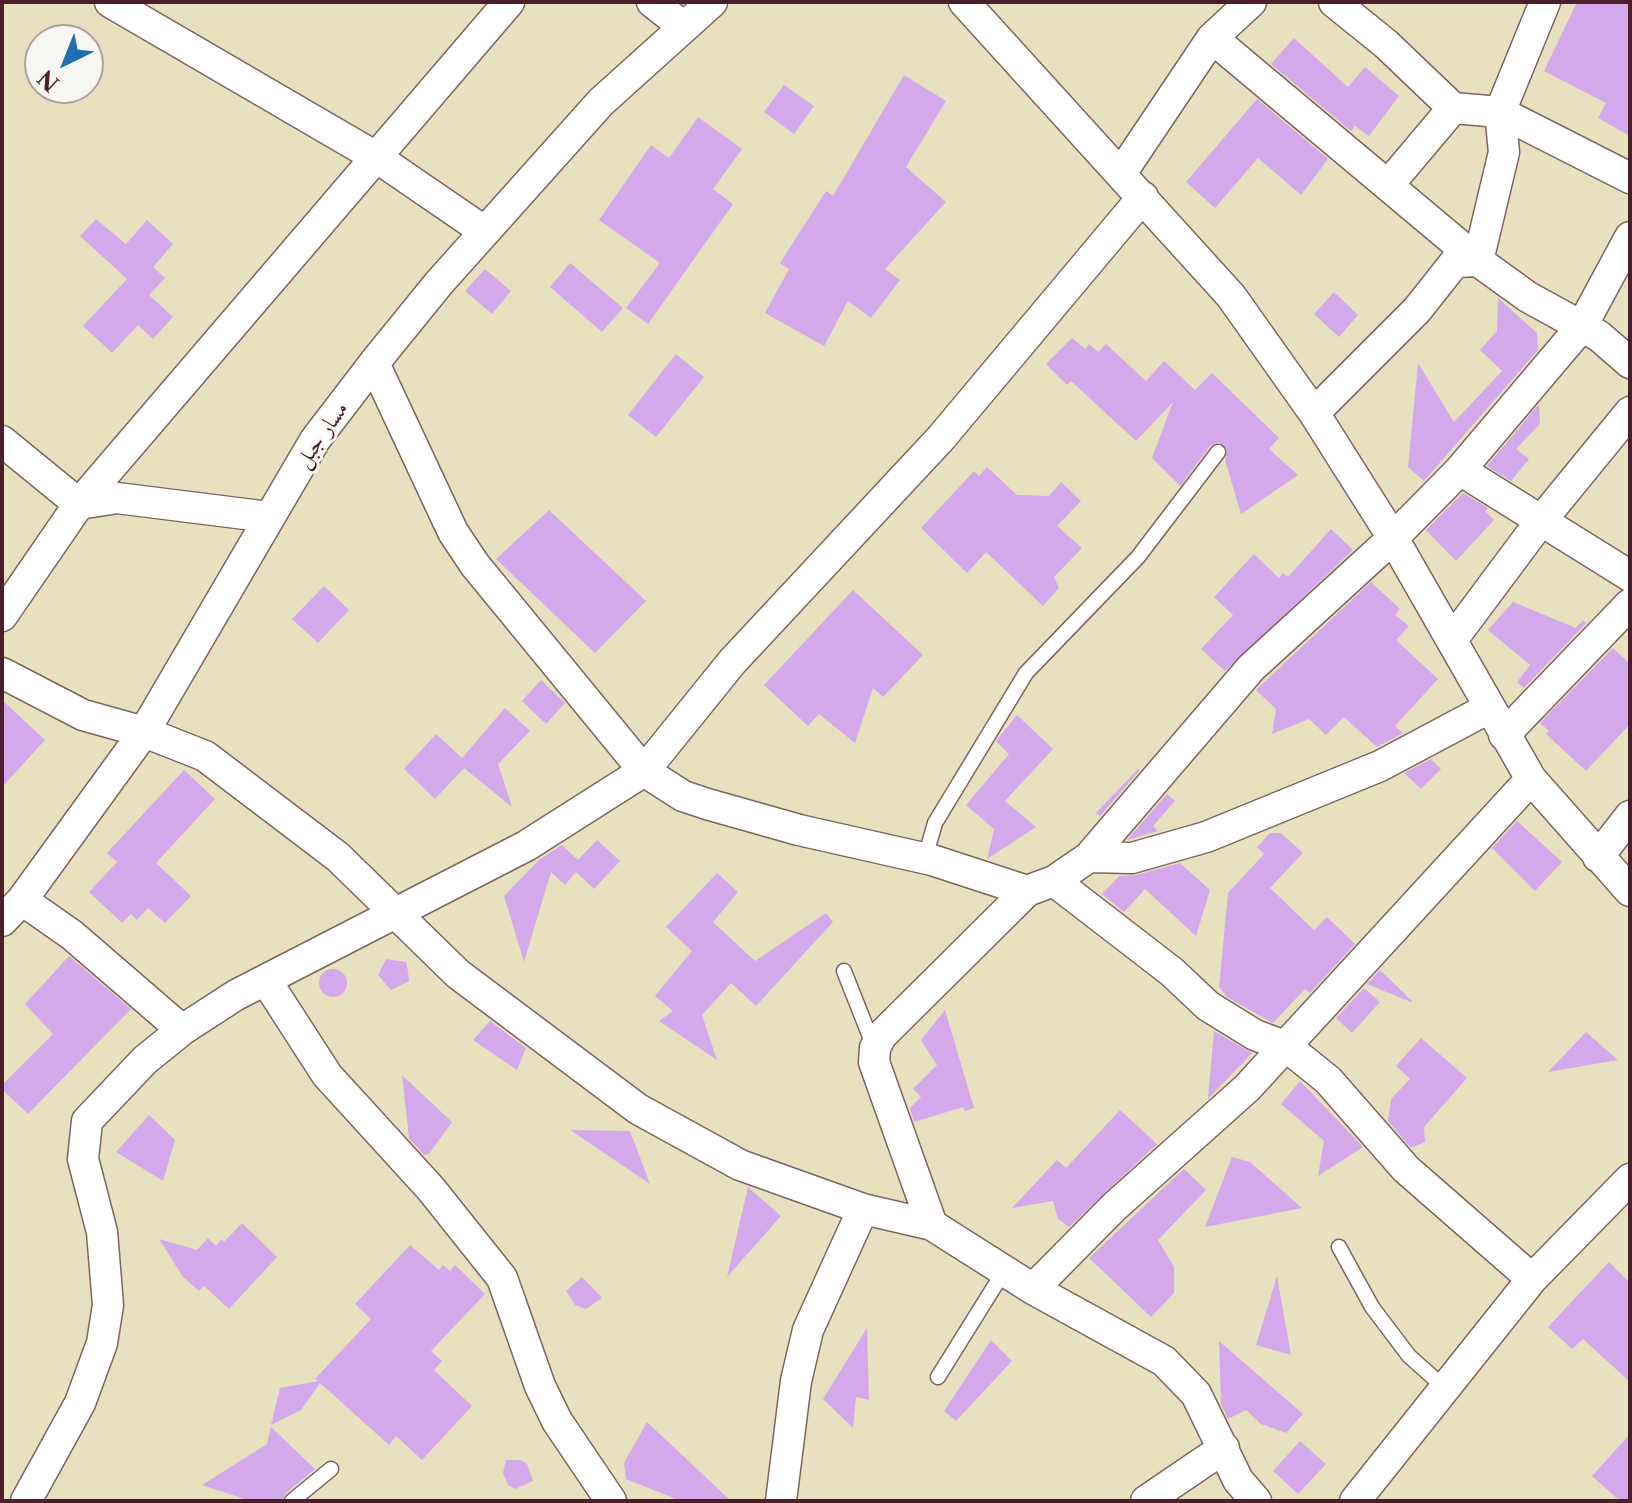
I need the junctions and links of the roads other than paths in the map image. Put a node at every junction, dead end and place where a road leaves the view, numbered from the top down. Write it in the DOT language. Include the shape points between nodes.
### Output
graph roads {
  1 [pos="110,2"];
  2 [pos="509,2"];
  3 [pos="652,2"];
  4 [pos="712,2"];
  5 [pos="964,2"];
  6 [pos="1251,2"];
  7 [pos="1334,2"];
  8 [pos="1545,2"];
  9 [pos="684,27"];
  10 [pos="1212,38"];
  11 [pos="1453,108"];
  12 [pos="1500,112"];
  13 [pos="376,157"];
  14 [pos="1122,172"];
  15 [pos="1630,178"];
  16 [pos="1389,184"];
  17 [pos="1143,197"];
  18 [pos="484,231"];
  19 [pos="1630,237"];
  20 [pos="1478,261"];
  21 [pos="1582,326"];
  22 [pos="374,363"];
  23 [pos="1630,363"];
  24 [pos="1630,412"];
  25 [pos="1314,413"];
  26 [pos="2,441"];
  27 [pos="1218,452"];
  28 [pos="1460,470"];
  29 [pos="79,504"];
  30 [pos="269,517"];
  31 [pos="1540,522"];
  32 [pos="1393,538"];
  33 [pos="1630,576"];
  34 [pos="1630,604"];
  35 [pos="2,616"];
  36 [pos="1452,640"];
  37 [pos="2,673"];
  38 [pos="1489,708"];
  39 [pos="144,732"];
  40 [pos="1504,735"];
  41 [pos="644,771"];
  42 [pos="1531,779"];
  43 [pos="1630,816"];
  44 [pos="1089,857"];
  45 [pos="1598,857"];
  46 [pos="925,858"];
  47 [pos="1041,886"];
  48 [pos="1630,891"];
  49 [pos="12,911"];
  50 [pos="392,912"];
  51 [pos="844,971"];
  52 [pos="267,982"];
  53 [pos="182,1030"];
  54 [pos="1287,1047"];
  55 [pos="875,1048"];
  56 [pos="1630,1179"];
  57 [pos="863,1209"];
  58 [pos="932,1225"];
  59 [pos="1339,1247"];
  60 [pos="1004,1271"];
  61 [pos="1532,1279"];
  62 [pos="1033,1289"];
  63 [pos="938,1377"];
  64 [pos="1445,1388"];
  65 [pos="1224,1448"];
  66 [pos="331,1469"];
  67 [pos="26,1501"];
  68 [pos="292,1501"];
  69 [pos="611,1501"];
  70 [pos="781,1501"];
  71 [pos="1146,1501"];
  72 [pos="1256,1501"];
  73 [pos="1355,1501"];
  1 -- 13 [label="street"];
  2 -- 13 [label="street"];
  3 -- 9 [label="street"];
  4 -- 9 [label="street, مسار جبل"];
  5 -- 14 [label="street"];
  6 -- 10 [label="street"];
  7 -- 11 [label="street"];
  8 -- 12 [label="street"];
  9 -- 18 [label="street, مسار جبل" via="601,102"];
  10 -- 14 [label="street"];
  10 -- 16 [label="street"];
  11 -- 12 [label="street"];
  11 -- 16 [label="street"];
  12 -- 15 [label="street"];
  12 -- 20 [label="street" via="1504,152"];
  13 -- 18 [label="street"];
  13 -- 29 [label="street"];
  14 -- 17 [label="street"];
  16 -- 20 [label="street"];
  17 -- 25 [label="street" via="1231,296"];
  17 -- 41 [label="street" via="941,438 732,662"];
  18 -- 22 [label="street, مسار جبل"];
  19 -- 21 [label="street"];
  20 -- 21 [label="street" via="1528,297"];
  20 -- 25 [label="street" via="1455,262 1417,310"];
  21 -- 23 [label="street"];
  21 -- 28 [label="street"];
  22 -- 30 [label="street, مسار جبل" via="315,440"];
  22 -- 41 [label="street" via="453,532"];
  24 -- 31 [label="street"];
  25 -- 32 [label="street"];
  26 -- 29 [label="street"];
  27 -- 46 [label="lane" via="1138,557 1026,673 935,823"];
  28 -- 31 [label="street"];
  28 -- 32 [label="street"];
  29 -- 30 [label="street" via="117,498"];
  29 -- 35 [label="street"];
  30 -- 39 [label="street, مسار جبل"];
  31 -- 33 [label="street"];
  31 -- 36 [label="street"];
  32 -- 36 [label="street"];
  32 -- 44 [label="street" via="1251,668"];
  34 -- 40 [label="street"];
  36 -- 38 [label="street"];
  37 -- 39 [label="street" via="83,715"];
  38 -- 40 [label="street"];
  38 -- 44 [label="street" via="1380,766 1206,837 1132,858"];
  39 -- 49 [label="street, مسار جبل"];
  39 -- 50 [label="street" via="205,756 338,857"];
  40 -- 42 [label="street"];
  41 -- 46 [label="street" via="683,796 707,804"];
  41 -- 50 [label="street" via="526,846"];
  42 -- 45 [label="street"];
  42 -- 54 [label="street"];
  43 -- 45 [label="street"];
  44 -- 47 [label="street"];
  45 -- 48 [label="street"];
  46 -- 47 [label="street"];
  47 -- 54 [label="street" via="1172,972 1208,1006 1255,1035"];
  47 -- 55 [label="street" via="928,987"];
  49 -- 53 [label="street" via="72,935"];
  50 -- 52 [label="street"];
  50 -- 57 [label="street" via="458,974 638,1109 740,1165"];
  51 -- 55 [label="lane"];
  52 -- 53 [label="street"];
  52 -- 69 [label="street" via="327,1075 502,1278 545,1398"];
  53 -- 67 [label="street" via="87,1121 83,1159 102,1232 108,1305 102,1343 80,1403"];
  54 -- 61 [label="street" via="1328,1080 1406,1169"];
  54 -- 62 [label="street"];
  55 -- 58 [label="street" via="880,1083"];
  56 -- 61 [label="street"];
  57 -- 58 [label="street"];
  57 -- 70 [label="street" via="808,1330"];
  58 -- 60 [label="street"];
  59 -- 64 [label="lane" via="1372,1307 1409,1356"];
  60 -- 62 [label="street"];
  60 -- 63 [label="lane"];
  61 -- 64 [label="street"];
  62 -- 65 [label="street" via="1164,1361 1196,1394"];
  64 -- 73 [label="street"];
  65 -- 71 [label="street"];
  65 -- 72 [label="street" via="1238,1480"];
  66 -- 68 [label="lane"];
}
